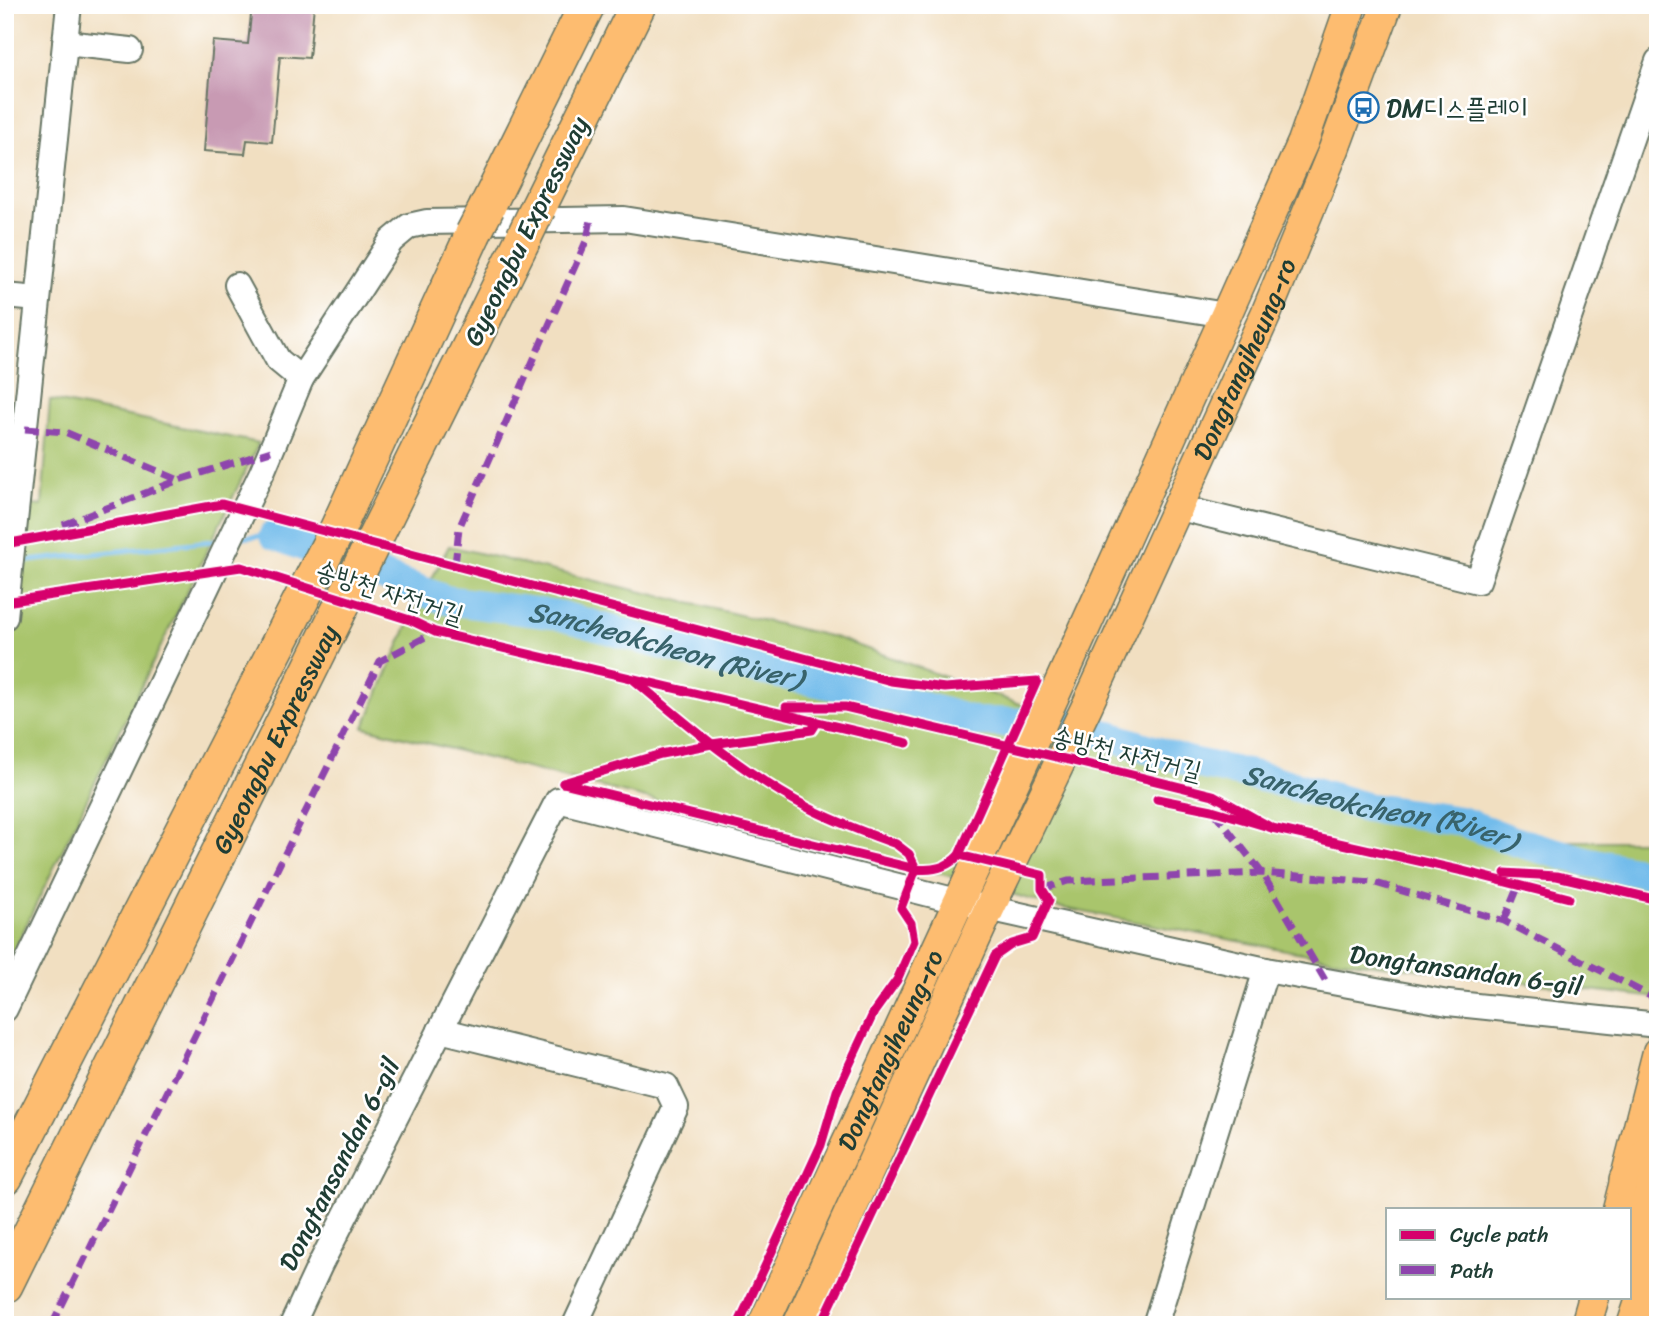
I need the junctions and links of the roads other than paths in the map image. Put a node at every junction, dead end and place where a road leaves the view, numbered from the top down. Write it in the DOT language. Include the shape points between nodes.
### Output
graph roads {
  1 [pos="69,5"];
  2 [pos="587,5"];
  3 [pos="638,5"];
  4 [pos="1351,5"];
  5 [pos="1387,5"];
  6 [pos="65,43"];
  7 [pos="130,50"];
  8 [pos="1658,61"];
  9 [pos="237,285"];
  10 [pos="5,296"];
  11 [pos="38,299"];
  12 [pos="1226,315"];
  13 [pos="301,379"];
  14 [pos="15,428"];
  15 [pos="1176,507"];
  16 [pos="5,617"];
  17 [pos="957,901"];
  18 [pos="989,909"];
  19 [pos="1266,970"];
  20 [pos="5,1009"];
  21 [pos="1658,1025"];
  22 [pos="440,1030"];
  23 [pos="1658,1052"];
  24 [pos="1658,1143"];
  25 [pos="5,1177"];
  26 [pos="1634,1187"];
  27 [pos="1632,1228"];
  28 [pos="1658,1255"];
  29 [pos="5,1285"];
  30 [pos="1594,1298"];
  31 [pos="1621,1298"];
  32 [pos="292,1325"];
  33 [pos="575,1325"];
  34 [pos="763,1325"];
  35 [pos="798,1325"];
  36 [pos="1155,1325"];
  37 [pos="1586,1325"];
  38 [pos="1612,1325"];
  39 [pos="1635,1325"];
  1 -- 6 [label="street"];
  2 -- 25 [label="highway, Gyeongbu Expressway" via="480,220 337,530"];
  3 -- 29 [label="highway, Gyeongbu Expressway"];
  4 -- 12 [label="main road, Dongtangiheung-ro" via="1303,142"];
  5 -- 15 [label="main road, Dongtangiheung-ro" via="1266,314"];
  6 -- 7 [label="street"];
  6 -- 11 [label="street"];
  8 -- 15 [label="street" via="1478,581"];
  9 -- 13 [label="street" via="278,360"];
  10 -- 11 [label="street"];
  11 -- 14 [label="street"];
  12 -- 13 [label="street" via="624,219 427,222 409,226 390,241"];
  12 -- 17 [label="main road, Dongtangiheung-ro"];
  13 -- 20 [label="street" via="262,472"];
  14 -- 16 [label="street" via="16,511"];
  15 -- 18 [label="main road, Dongtangiheung-ro"];
  17 -- 18 [label="street, Dongtansandan 6-gil"];
  17 -- 22 [label="street, Dongtansandan 6-gil" via="558,800"];
  17 -- 34 [label="main road, Dongtangiheung-ro"];
  18 -- 19 [label="street, Dongtansandan 6-gil"];
  18 -- 35 [label="main road, Dongtangiheung-ro"];
  19 -- 21 [label="street, Dongtansandan 6-gil" via="1448,1003"];
  19 -- 36 [label="street"];
  22 -- 32 [label="street, Dongtansandan 6-gil"];
  22 -- 33 [label="street" via="666,1086 676,1107"];
  23 -- 26 [label="main road"];
  24 -- 26 [label="highway"];
  26 -- 27 [label="highway"];
  28 -- 39 [label="highway"];
  30 -- 37 [label="main road"];
  31 -- 38 [label="highway"];
}
